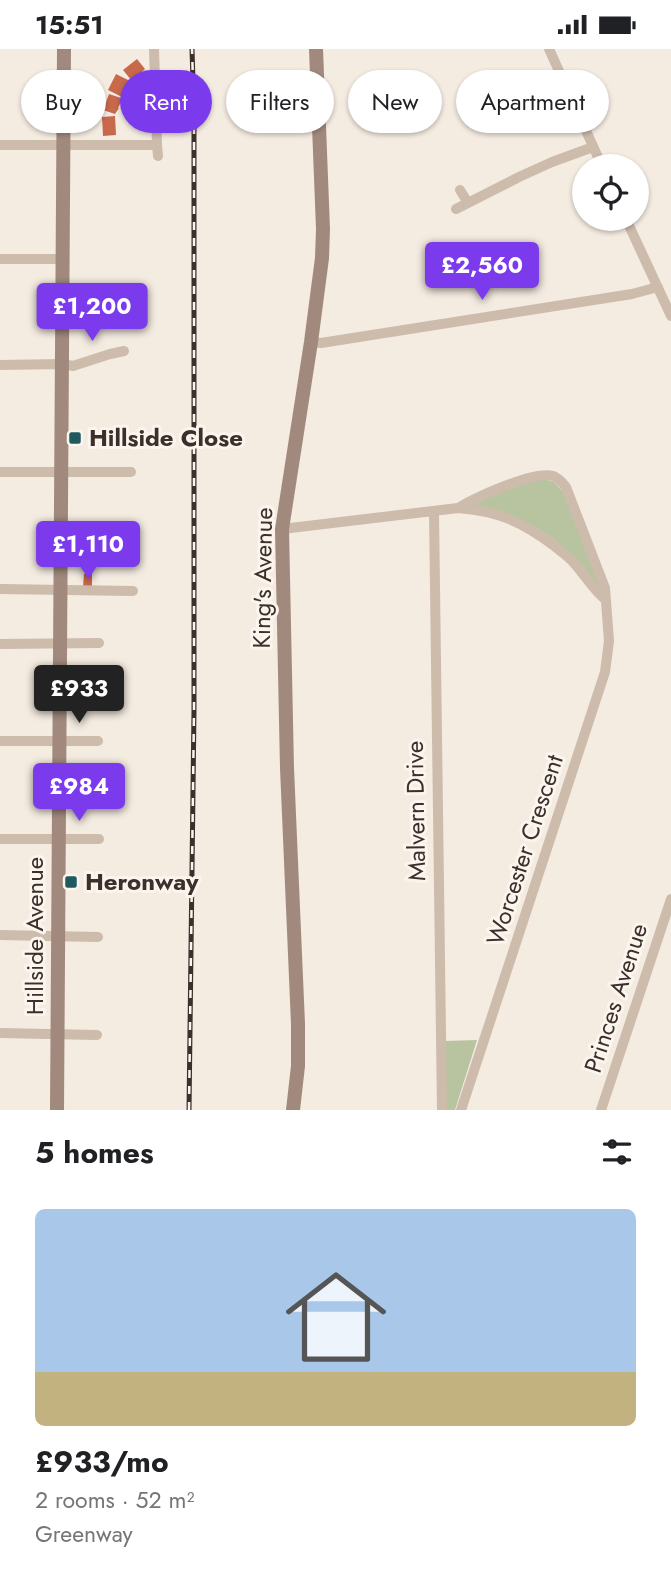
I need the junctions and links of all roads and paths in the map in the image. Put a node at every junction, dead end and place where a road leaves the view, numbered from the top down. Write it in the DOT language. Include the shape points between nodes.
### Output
graph roads {
  1 [pos="64,49"];
  2 [pos="154,49"];
  3 [pos="316,49"];
  4 [pos="549,49"];
  5 [pos="0,145"];
  6 [pos="62,145"];
  7 [pos="593,147"];
  8 [pos="596,154"];
  9 [pos="460,190"];
  10 [pos="468,203"];
  11 [pos="456,209"];
  12 [pos="632,231"];
  13 [pos="0,260"];
  14 [pos="62,260"];
  15 [pos="658,287"];
  16 [pos="671,316"];
  17 [pos="311,342"];
  18 [pos="124,351"];
  19 [pos="62,364"];
  20 [pos="0,365"];
  21 [pos="61,471"];
  22 [pos="0,472"];
  23 [pos="131,472"];
  24 [pos="457,508"];
  25 [pos="434,512"];
  26 [pos="282,529"];
  27 [pos="0,589"];
  28 [pos="60,590"];
  29 [pos="133,591"];
  30 [pos="606,600"];
  31 [pos="60,643"];
  32 [pos="99,643"];
  33 [pos="0,644"];
  34 [pos="59,740"];
  35 [pos="0,741"];
  36 [pos="98,741"];
  37 [pos="59,838"];
  38 [pos="0,839"];
  39 [pos="99,839"];
  40 [pos="671,898"];
  41 [pos="0,935"];
  42 [pos="58,936"];
  43 [pos="98,937"];
  44 [pos="0,1033"];
  45 [pos="58,1034"];
  46 [pos="97,1035"];
  47 [pos="57,1110"];
  48 [pos="293,1110"];
  49 [pos="442,1110"];
  50 [pos="461,1110"];
  51 [pos="601,1110"];
  1 -- 6 [label="street, Hillside Avenue"];
  2 -- 6 [label="street" via="158,151"];
  3 -- 17 [label="street, King's Avenue" via="323,229"];
  4 -- 7 [label="street"];
  5 -- 6 [label="street"];
  6 -- 14 [label="street, Hillside Avenue"];
  7 -- 8 [label="street"];
  7 -- 10 [label="street"];
  9 -- 10 [label="street"];
  10 -- 11 [label="street"];
  12 -- 15 [label="street"];
  13 -- 14 [label="street"];
  14 -- 19 [label="street, Hillside Avenue"];
  15 -- 16 [label="street"];
  15 -- 17 [label="street"];
  17 -- 26 [label="street, King's Avenue"];
  18 -- 19 [label="street" via="73,366"];
  19 -- 20 [label="street"];
  19 -- 21 [label="street, Hillside Avenue"];
  21 -- 22 [label="street"];
  21 -- 23 [label="street"];
  21 -- 28 [label="street, Hillside Avenue"];
  24 -- 25 [label="street, Worcester Crescent"];
  24 -- 30 [label="street, Worcester Crescent" via="494,513 523,524 572,560"];
  24 -- 30 [label="street, Worcester Crescent" via="531,477 553,476 566,487"];
  25 -- 26 [label="street, Worcester Crescent"];
  25 -- 49 [label="street, Malvern Drive"];
  26 -- 48 [label="street, King's Avenue" via="298,1024"];
  27 -- 28 [label="street"];
  28 -- 29 [label="street"];
  28 -- 31 [label="street, Hillside Avenue"];
  30 -- 50 [label="street, Worcester Crescent" via="609,641 605,672"];
  31 -- 32 [label="street"];
  31 -- 33 [label="street"];
  31 -- 34 [label="street, Hillside Avenue"];
  34 -- 35 [label="street"];
  34 -- 36 [label="street"];
  34 -- 37 [label="street, Hillside Avenue"];
  37 -- 38 [label="street"];
  37 -- 39 [label="street"];
  37 -- 42 [label="street, Hillside Avenue"];
  40 -- 51 [label="street, Princes Avenue"];
  41 -- 42 [label="street"];
  42 -- 43 [label="street"];
  42 -- 45 [label="street, Hillside Avenue"];
  44 -- 45 [label="street"];
  45 -- 46 [label="street"];
  45 -- 47 [label="street, Hillside Avenue"];
}
